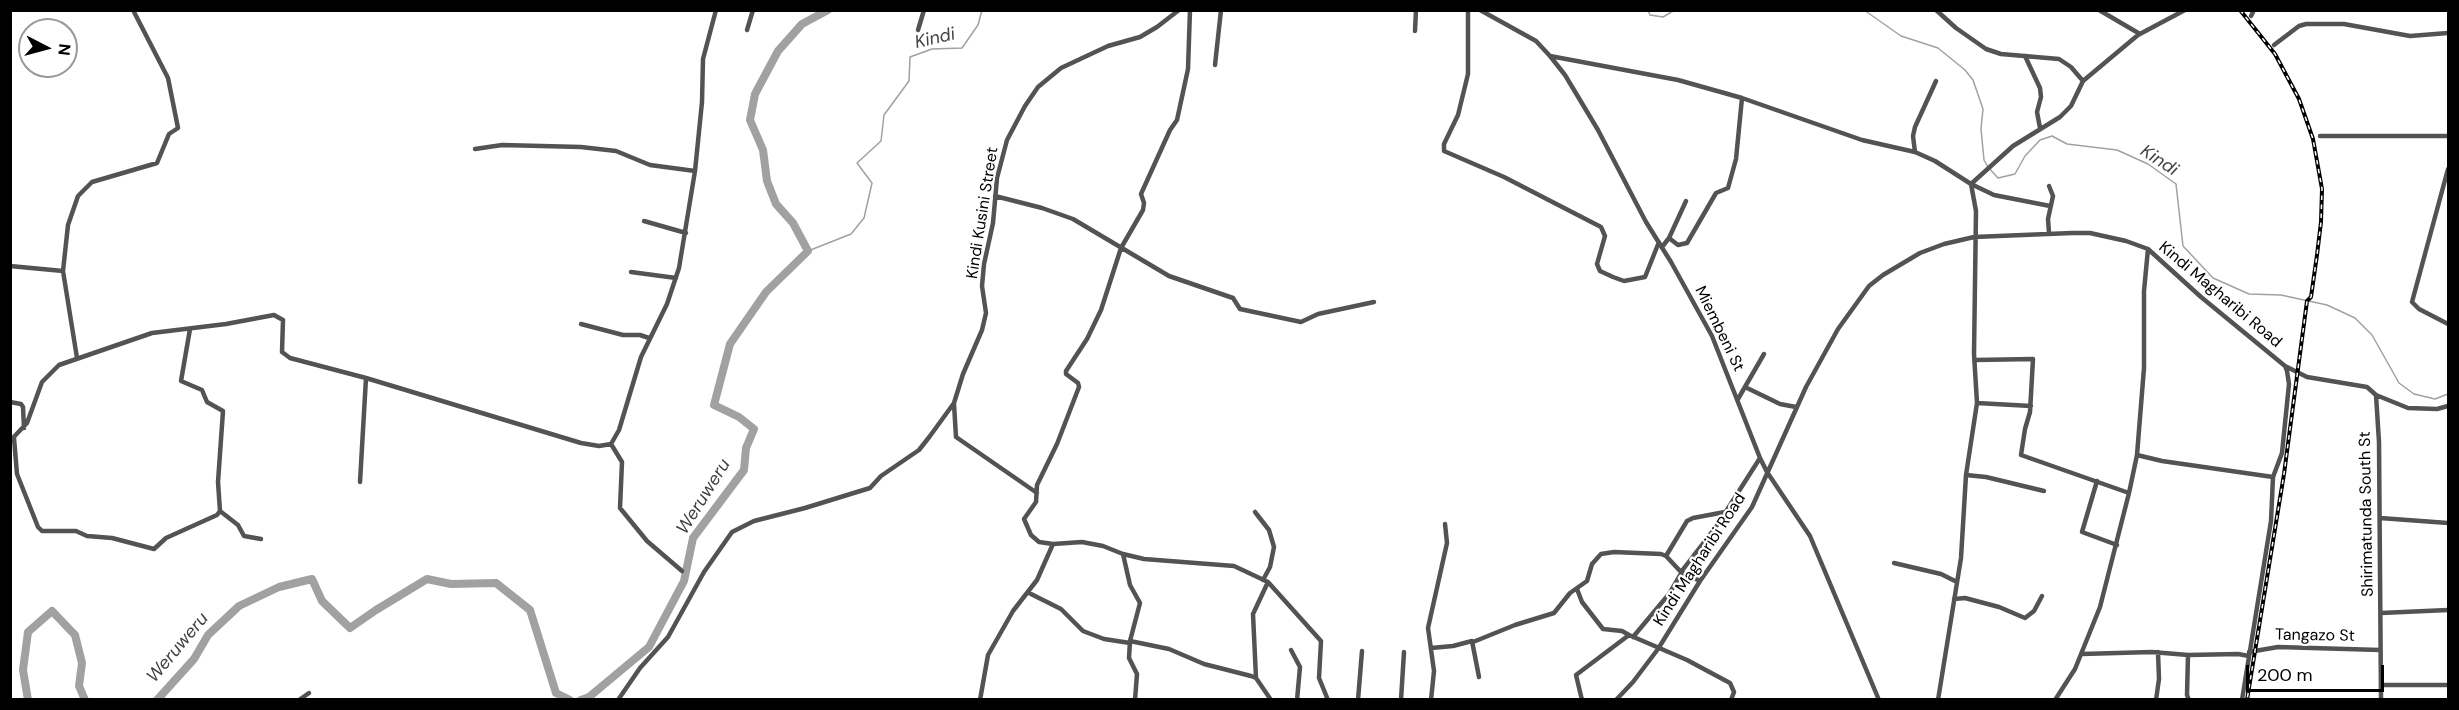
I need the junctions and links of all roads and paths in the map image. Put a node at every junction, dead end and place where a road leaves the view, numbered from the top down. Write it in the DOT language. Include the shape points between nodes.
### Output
graph roads {
  1 [pos="133,10"];
  2 [pos="716,10"];
  3 [pos="753,10"];
  4 [pos="924,10"];
  5 [pos="1179,10"];
  6 [pos="1190,10"];
  7 [pos="1221,10"];
  8 [pos="1416,10"];
  9 [pos="1468,10"];
  10 [pos="1480,10"];
  11 [pos="1936,10"];
  12 [pos="2099,10"];
  13 [pos="2185,10"];
  14 [pos="747,30"];
  15 [pos="918,30"];
  16 [pos="1415,31"];
  17 [pos="2448,33"];
  18 [pos="2140,34"];
  19 [pos="2274,45"];
  20 [pos="1550,56"];
  21 [pos="2025,56"];
  22 [pos="1215,65"];
  23 [pos="1936,81"];
  24 [pos="2083,81"];
  25 [pos="1742,98"];
  26 [pos="2040,128"];
  27 [pos="2320,136"];
  28 [pos="2448,136"];
  29 [pos="475,149"];
  30 [pos="1915,153"];
  31 [pos="2448,169"];
  32 [pos="695,171"];
  33 [pos="1971,184"];
  34 [pos="2049,186"];
  35 [pos="995,196"];
  36 [pos="1686,201"];
  37 [pos="2050,206"];
  38 [pos="644,221"];
  39 [pos="686,233"];
  40 [pos="2049,233"];
  41 [pos="1974,237"];
  42 [pos="1669,238"];
  43 [pos="1660,245"];
  44 [pos="1121,248"];
  45 [pos="2148,249"];
  46 [pos="10,266"];
  47 [pos="63,271"];
  48 [pos="631,272"];
  49 [pos="676,279"];
  50 [pos="1374,302"];
  51 [pos="581,324"];
  52 [pos="2448,324"];
  53 [pos="190,329"];
  54 [pos="649,338"];
  55 [pos="1764,354"];
  56 [pos="77,358"];
  57 [pos="1975,360"];
  58 [pos="2285,366"];
  59 [pos="366,378"];
  60 [pos="1745,387"];
  61 [pos="2376,395"];
  62 [pos="1738,399"];
  63 [pos="10,402"];
  64 [pos="954,403"];
  65 [pos="1977,403"];
  66 [pos="2031,406"];
  67 [pos="2448,406"];
  68 [pos="1796,407"];
  69 [pos="24,428"];
  70 [pos="12,440"];
  71 [pos="611,444"];
  72 [pos="2137,455"];
  73 [pos="1760,458"];
  74 [pos="1767,472"];
  75 [pos="1966,475"];
  76 [pos="2273,477"];
  77 [pos="360,482"];
  78 [pos="2097,482"];
  79 [pos="2044,491"];
  80 [pos="1037,493"];
  81 [pos="2129,493"];
  82 [pos="220,511"];
  83 [pos="1256,512"];
  84 [pos="1725,512"];
  85 [pos="2380,518"];
  86 [pos="2448,523"];
  87 [pos="1445,524"];
  88 [pos="261,539"];
  89 [pos="1053,544"];
  90 [pos="2117,545"];
  91 [pos="1124,554"];
  92 [pos="1666,556"];
  93 [pos="1894,563"];
  94 [pos="682,571"];
  95 [pos="1682,572"];
  96 [pos="1265,581"];
  97 [pos="1700,581"];
  98 [pos="1956,582"];
  99 [pos="1577,589"];
  100 [pos="1029,592"];
  101 [pos="2042,596"];
  102 [pos="1954,599"];
  103 [pos="2448,610"];
  104 [pos="2381,613"];
  105 [pos="1631,636"];
  106 [pos="1130,642"];
  107 [pos="1473,642"];
  108 [pos="1431,648"];
  109 [pos="1658,649"];
  110 [pos="1291,650"];
  111 [pos="2380,650"];
  112 [pos="1362,651"];
  113 [pos="1404,652"];
  114 [pos="2158,652"];
  115 [pos="2082,654"];
  116 [pos="2249,654"];
  117 [pos="2188,655"];
  118 [pos="1479,677"];
  119 [pos="1256,678"];
  120 [pos="2381,685"];
  121 [pos="2448,686"];
  122 [pos="309,693"];
  123 [pos="299,699"];
  124 [pos="618,699"];
  125 [pos="980,699"];
  126 [pos="1135,699"];
  127 [pos="1271,699"];
  128 [pos="1297,699"];
  129 [pos="1328,699"];
  130 [pos="1358,699"];
  131 [pos="1401,699"];
  132 [pos="1431,699"];
  133 [pos="1582,699"];
  134 [pos="1616,699"];
  135 [pos="1731,699"];
  136 [pos="1879,699"];
  137 [pos="1938,699"];
  138 [pos="2055,699"];
  139 [pos="2156,699"];
  140 [pos="2189,699"];
  141 [pos="2242,699"];
  142 [pos="2381,699"];
  1 -- 47 [label="street" via="168,78 178,128 169,134 157,163 92,182 81,191 68,225"];
  2 -- 32 [label="street" via="703,60"];
  3 -- 14 [label="street"];
  4 -- 15 [label="street"];
  5 -- 35 [label="street, Kindi Kusini Street" via="1140,37 1089,55 1047,78 1007,140"];
  6 -- 44 [label="street" via="1188,69 1177,120 1140,194 1143,210"];
  7 -- 22 [label="street"];
  8 -- 16 [label="street"];
  9 -- 43 [label="street" via="1468,74 1444,151 1601,227 1605,236 1597,264 1600,271 1613,277 1624,281 1645,277"];
  10 -- 20 [label="street, Miembeni St" via="1536,41"];
  11 -- 21 [label="street" via="1986,49"];
  12 -- 18 [label="street"];
  13 -- 18 [label="street"];
  17 -- 19 [label="street" via="2410,36 2315,23 2299,26"];
  18 -- 24 [label="street"];
  20 -- 25 [label="street" via="1678,80"];
  20 -- 43 [label="street, Miembeni St" via="1592,121"];
  21 -- 24 [label="street" via="2059,59"];
  21 -- 26 [label="street" via="2040,88"];
  23 -- 30 [label="street" via="1915,127"];
  24 -- 26 [label="street" via="2071,106 2054,122"];
  25 -- 30 [label="street" via="1862,140"];
  25 -- 42 [label="street" via="1736,159 1728,188 1716,193 1687,243 1678,244"];
  26 -- 33 [label="street" via="1997,158"];
  27 -- 28 [label="street"];
  29 -- 32 [label="street" via="502,144 581,147 615,151 650,165"];
  30 -- 33 [label="street" via="1947,167"];
  31 -- 52 [label="street" via="2412,302"];
  32 -- 39 [label="street"];
  33 -- 37 [label="street" via="1994,195"];
  33 -- 41 [label="street" via="1976,212"];
  34 -- 37 [label="street" via="2053,193"];
  35 -- 44 [label="street" via="1061,213"];
  35 -- 64 [label="street, Kindi Kusini Street" via="982,286 985,319"];
  36 -- 42 [label="street"];
  37 -- 40 [label="street"];
  38 -- 39 [label="street"];
  39 -- 49 [label="street"];
  40 -- 41 [label="street, Kindi Magharibi Road"];
  40 -- 45 [label="street, Kindi Magharibi Road" via="2090,233"];
  41 -- 57 [label="street"];
  41 -- 68 [label="street, Kindi Magharibi Road" via="1920,253 1869,286 1838,330"];
  42 -- 43 [label="street"];
  43 -- 62 [label="street, Miembeni St" via="1712,336"];
  44 -- 50 [label="street" via="1169,276 1233,298 1240,309 1298,322"];
  44 -- 80 [label="street" via="1101,310 1066,371 1079,387"];
  45 -- 58 [label="street, Kindi Magharibi Road"];
  45 -- 72 [label="street"];
  46 -- 47 [label="street"];
  47 -- 56 [label="street"];
  48 -- 49 [label="street"];
  49 -- 54 [label="street"];
  51 -- 54 [label="street"];
  53 -- 56 [label="street" via="135,337"];
  53 -- 59 [label="street" via="279,316 283,320 284,355"];
  53 -- 82 [label="street" via="180,379 202,390 207,402 223,411"];
  54 -- 71 [label="street" via="620,430"];
  55 -- 60 [label="street"];
  56 -- 69 [label="street" via="48,374"];
  57 -- 65 [label="street"];
  57 -- 66 [label="street" via="2033,359"];
  58 -- 61 [label="street" via="2312,378 2367,387"];
  58 -- 76 [label="street, Kindi Magharibi Road" via="2289,384 2282,453"];
  59 -- 71 [label="street" via="581,443"];
  59 -- 77 [label="street"];
  60 -- 62 [label="street"];
  60 -- 68 [label="street" via="1780,404"];
  61 -- 67 [label="street" via="2408,408"];
  61 -- 85 [label="street, Shirimatunda South St"];
  62 -- 73 [label="street, Miembeni St"];
  63 -- 69 [label="street" via="23,407"];
  64 -- 80 [label="street" via="956,437"];
  64 -- 124 [label="street, Kindi Kusini Street" via="919,450 870,488 754,520 732,532 704,572 668,637"];
  65 -- 66 [label="street"];
  65 -- 75 [label="street"];
  66 -- 78 [label="street" via="2021,455"];
  68 -- 74 [label="street, Kindi Magharibi Road"];
  69 -- 70 [label="street"];
  70 -- 82 [label="street" via="17,474 42,531 76,531 154,549 166,538"];
  71 -- 94 [label="street" via="622,462 620,508 647,541"];
  72 -- 76 [label="street"];
  72 -- 81 [label="street"];
  73 -- 74 [label="street, Miembeni St"];
  73 -- 84 [label="street"];
  74 -- 97 [label="street, Kindi Magharibi Road" via="1752,507"];
  74 -- 136 [label="street, Miembeni St" via="1810,536"];
  75 -- 79 [label="street"];
  75 -- 98 [label="street"];
  76 -- 116 [label="street, Kindi Magharibi Road" via="2271,521"];
  78 -- 81 [label="street"];
  78 -- 90 [label="street" via="2082,532"];
  80 -- 89 [label="street" via="1034,507 1024,519 1036,540"];
  81 -- 90 [label="street"];
  82 -- 88 [label="street" via="238,525 244,536"];
  83 -- 96 [label="street" via="1269,530 1274,548"];
  84 -- 92 [label="street" via="1687,521"];
  84 -- 95 [label="street"];
  85 -- 86 [label="street"];
  85 -- 104 [label="street, Shirimatunda South St"];
  87 -- 108 [label="street" via="1446,543 1428,621"];
  89 -- 91 [label="street" via="1082,542"];
  89 -- 100 [label="street"];
  90 -- 115 [label="street" via="2104,596"];
  91 -- 96 [label="street" via="1234,566"];
  91 -- 106 [label="street" via="1130,585 1140,603"];
  92 -- 95 [label="street"];
  92 -- 99 [label="street" via="1601,554 1592,564 1587,581"];
  93 -- 98 [label="street" via="1941,574"];
  95 -- 97 [label="street"];
  95 -- 105 [label="street" via="1669,594"];
  96 -- 119 [label="street" via="1253,614"];
  96 -- 129 [label="street" via="1321,641 1319,678"];
  97 -- 109 [label="street, Kindi Magharibi Road"];
  98 -- 102 [label="street"];
  99 -- 105 [label="street" via="1603,629"];
  99 -- 107 [label="street" via="1554,613"];
  100 -- 106 [label="street" via="1061,609 1083,630 1104,639"];
  100 -- 125 [label="street" via="988,655"];
  101 -- 102 [label="street" via="2025,618 1999,607"];
  102 -- 137 [label="street"];
  103 -- 104 [label="street"];
  104 -- 111 [label="street, Shirimatunda South St"];
  105 -- 109 [label="street"];
  105 -- 133 [label="street" via="1576,675"];
  106 -- 119 [label="street" via="1169,650"];
  106 -- 126 [label="street" via="1129,661 1137,677"];
  107 -- 108 [label="street"];
  107 -- 118 [label="street"];
  108 -- 132 [label="street"];
  109 -- 134 [label="street, Kindi Magharibi Road"];
  109 -- 135 [label="street" via="1730,683 1734,692"];
  110 -- 128 [label="street" via="1300,668"];
  111 -- 116 [label="street, Tangazo St" via="2278,647"];
  111 -- 120 [label="street, Shirimatunda South St"];
  112 -- 130 [label="street"];
  113 -- 131 [label="street"];
  114 -- 115 [label="street, Tangazo St"];
  114 -- 117 [label="street, Tangazo St"];
  114 -- 139 [label="street"];
  115 -- 138 [label="street"];
  116 -- 117 [label="street, Tangazo St"];
  116 -- 141 [label="street, Kindi Magharibi Road"];
  117 -- 140 [label="street"];
  119 -- 127 [label="street"];
  120 -- 121 [label="street"];
  120 -- 142 [label="street, Shirimatunda South St"];
  122 -- 123 [label="street"];
}
